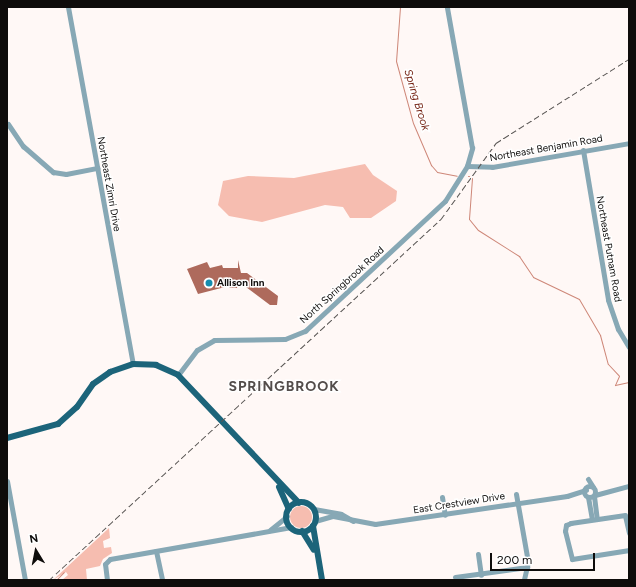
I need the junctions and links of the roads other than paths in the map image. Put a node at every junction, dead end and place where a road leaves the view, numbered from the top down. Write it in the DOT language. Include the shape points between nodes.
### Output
graph roads {
  1 [pos="68,7"];
  2 [pos="447,7"];
  3 [pos="8,124"];
  4 [pos="629,143"];
  5 [pos="583,150"];
  6 [pos="467,166"];
  7 [pos="97,168"];
  8 [pos="629,347"];
  9 [pos="133,364"];
  10 [pos="178,375"];
  11 [pos="7,438"];
  12 [pos="257,459"];
  13 [pos="7,481"];
  14 [pos="629,486"];
  15 [pos="594,488"];
  16 [pos="612,488"];
  17 [pos="586,489"];
  18 [pos="516,494"];
  19 [pos="595,495"];
  20 [pos="567,496"];
  21 [pos="442,497"];
  22 [pos="587,497"];
  23 [pos="299,503"];
  24 [pos="517,504"];
  25 [pos="289,509"];
  26 [pos="314,509"];
  27 [pos="445,515"];
  28 [pos="287,516"];
  29 [pos="595,519"];
  30 [pos="353,521"];
  31 [pos="314,523"];
  32 [pos="291,527"];
  33 [pos="270,530"];
  34 [pos="302,532"];
  35 [pos="629,533"];
  36 [pos="629,550"];
  37 [pos="156,551"];
  38 [pos="478,554"];
  39 [pos="319,559"];
  40 [pos="527,567"];
  41 [pos="482,575"];
  42 [pos="455,577"];
  43 [pos="27,578"];
  44 [pos="107,580"];
  45 [pos="162,580"];
  46 [pos="322,580"];
  47 [pos="524,580"];
  1 -- 7 [label="street, Northeast Zimri Drive"];
  2 -- 6 [label="street" via="471,141"];
  3 -- 7 [label="street" via="23,146 53,172 66,174"];
  4 -- 5 [label="street, Northeast Benjamin Road"];
  5 -- 6 [label="street, Northeast Benjamin Road" via="492,167"];
  5 -- 8 [label="street, Northeast Putnam Road" via="608,300 618,329"];
  6 -- 10 [label="street, North Springbrook Road" via="436,212 306,331 285,339 214,340 197,350"];
  7 -- 9 [label="street, Northeast Zimri Drive"];
  9 -- 10 [label="main road" via="156,365"];
  9 -- 11 [label="main road" via="99,378 77,407 58,424"];
  10 -- 12 [label="main road"];
  12 -- 23 [label="main road"];
  12 -- 25 [label="main road" via="284,493"];
  13 -- 43 [label="street"];
  14 -- 16 [label="street"];
  15 -- 16 [label="street"];
  15 -- 17 [label="street, East Crestview Drive"];
  15 -- 17 [label="street" via="588,480"];
  15 -- 19 [label="street"];
  16 -- 19 [label="street"];
  17 -- 20 [label="street, East Crestview Drive"];
  17 -- 22 [label="street"];
  18 -- 24 [label="street"];
  19 -- 22 [label="street, East Crestview Drive"];
  19 -- 29 [label="street"];
  20 -- 22 [label="street, East Crestview Drive"];
  20 -- 24 [label="street, East Crestview Drive"];
  21 -- 27 [label="street"];
  22 -- 29 [label="street"];
  23 -- 25 [label="main road"];
  23 -- 26 [label="main road"];
  24 -- 27 [label="street, East Crestview Drive"];
  24 -- 40 [label="street"];
  25 -- 28 [label="main road"];
  26 -- 30 [label="street, East Crestview Drive" via="341,514"];
  26 -- 31 [label="main road"];
  27 -- 30 [label="street, East Crestview Drive" via="371,524"];
  28 -- 32 [label="main road"];
  28 -- 33 [label="street"];
  29 -- 35 [label="street" via="625,515"];
  29 -- 36 [label="street" via="566,525 572,559"];
  30 -- 31 [label="street, East Crestview Drive" via="333,516"];
  31 -- 34 [label="main road"];
  31 -- 39 [label="main road"];
  32 -- 33 [label="street"];
  32 -- 34 [label="main road"];
  33 -- 37 [label="street"];
  34 -- 39 [label="main road"];
  37 -- 44 [label="street" via="106,562"];
  37 -- 45 [label="street"];
  38 -- 41 [label="street"];
  39 -- 46 [label="main road"];
  40 -- 41 [label="street"];
  40 -- 47 [label="street"];
  41 -- 42 [label="street"];
}
